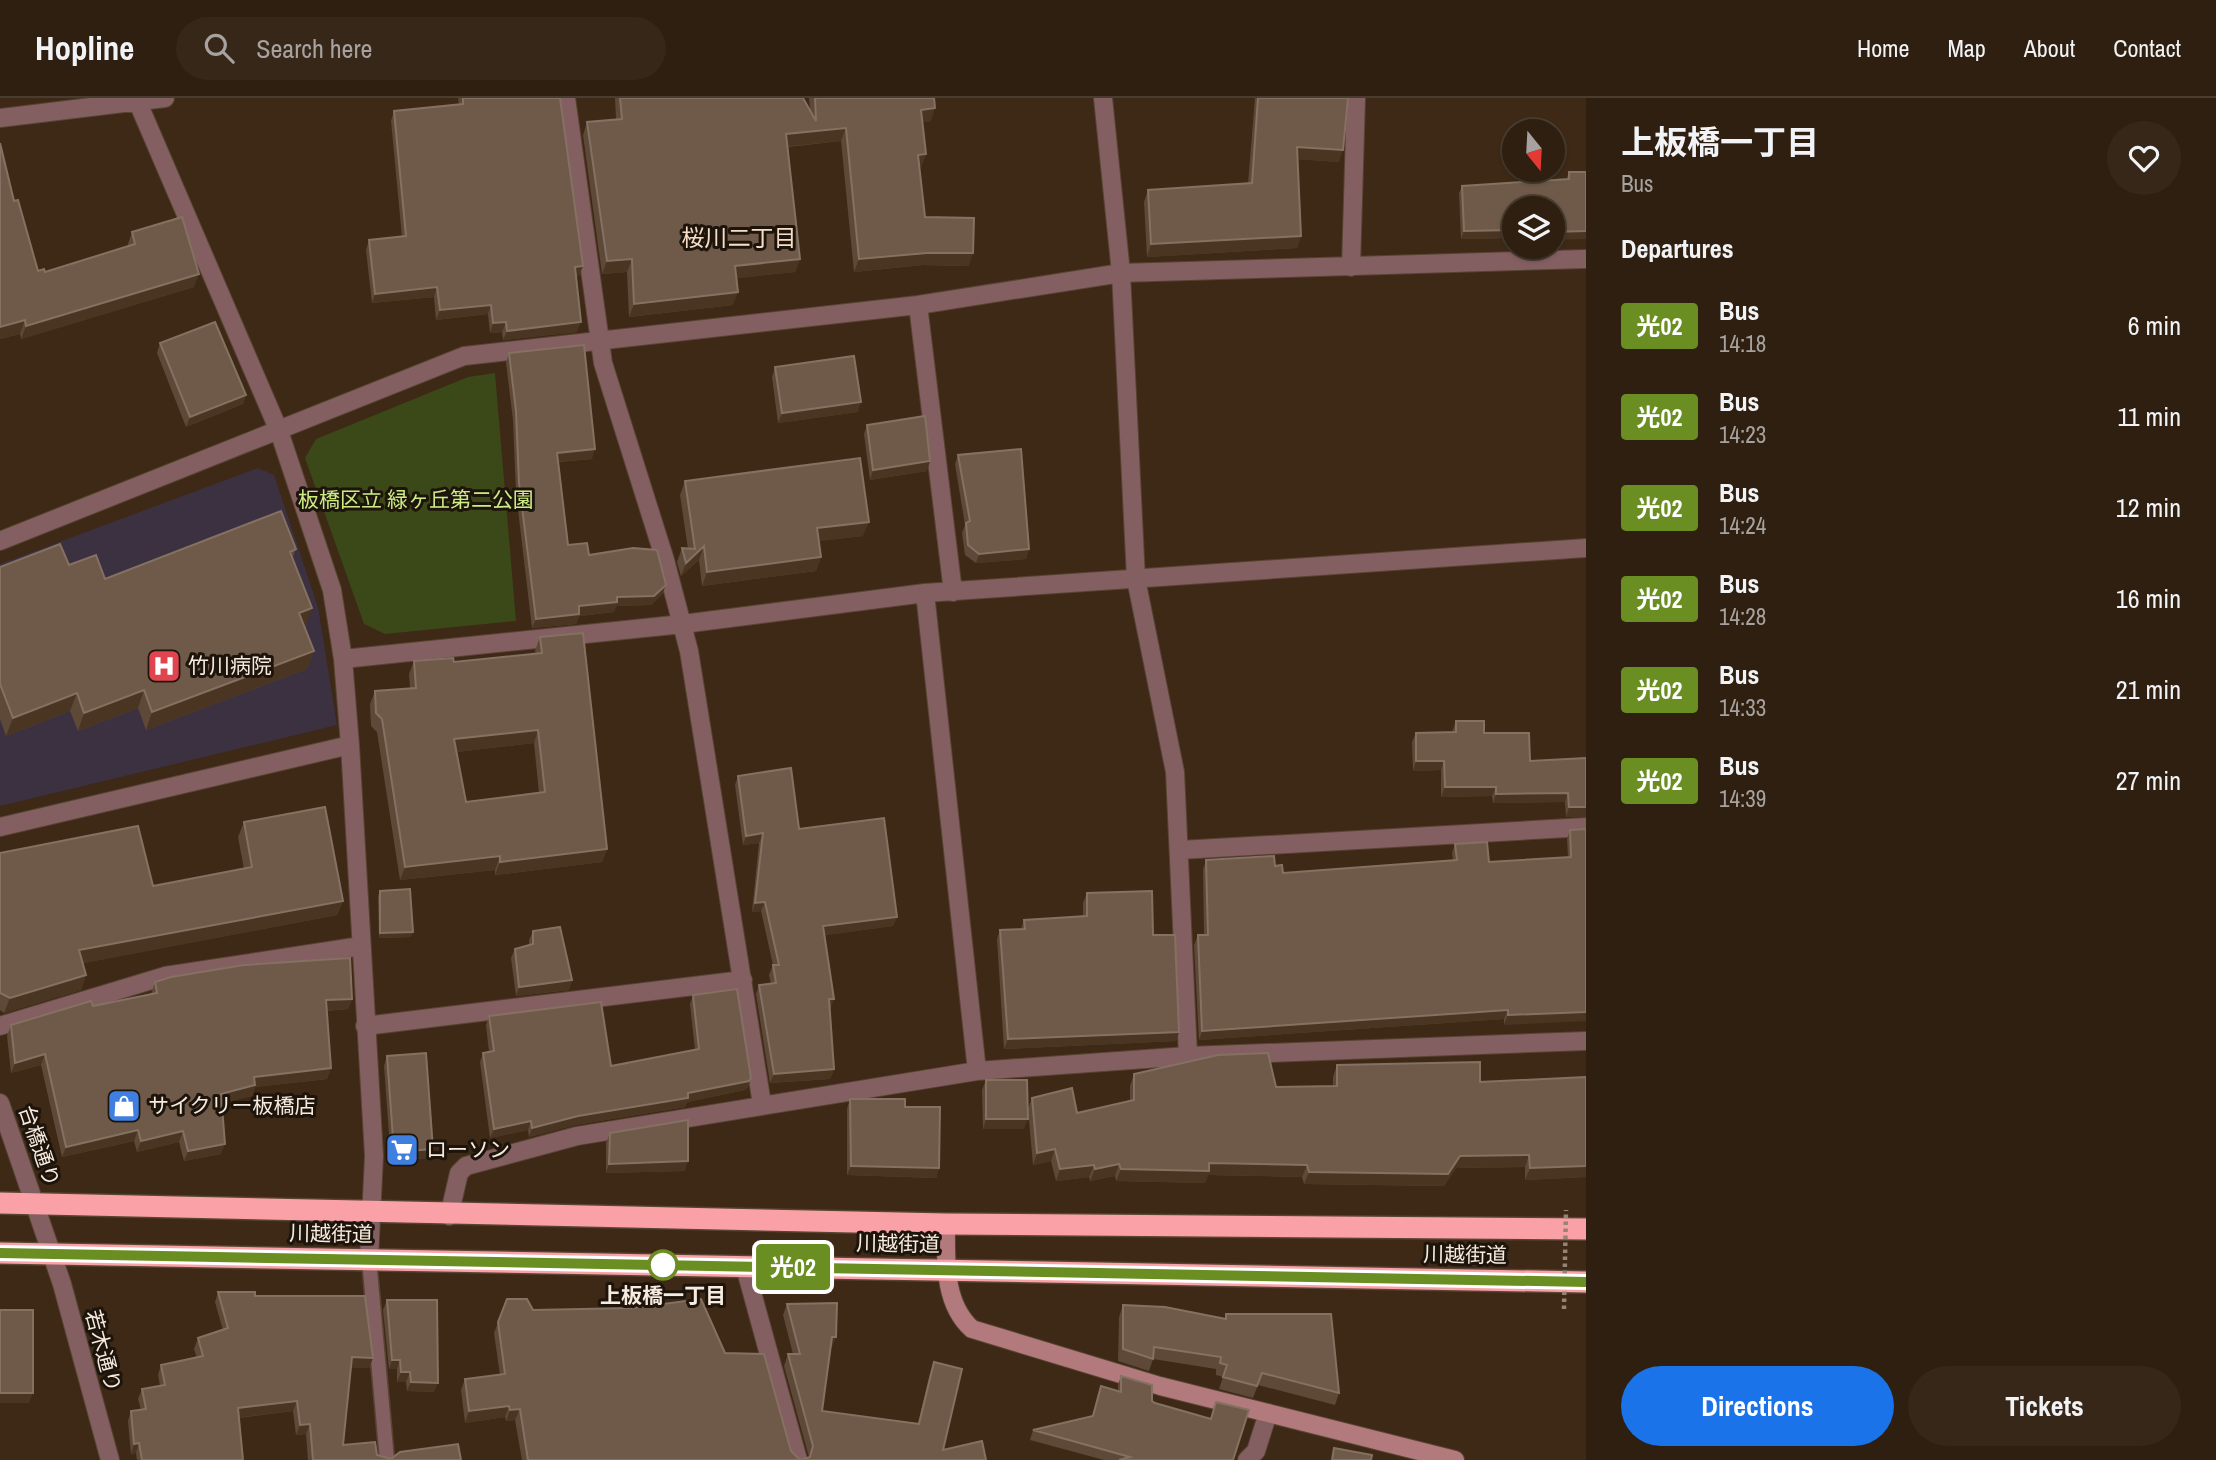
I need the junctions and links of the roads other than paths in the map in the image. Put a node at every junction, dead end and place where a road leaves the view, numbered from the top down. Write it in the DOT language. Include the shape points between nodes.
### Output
graph roads {
  1 [pos="166,98"];
  2 [pos="566,98"];
  3 [pos="1103,98"];
  4 [pos="1356,98"];
  5 [pos="137,100"];
  6 [pos="0,118"];
  7 [pos="1586,259"];
  8 [pos="1351,267"];
  9 [pos="1121,273"];
  10 [pos="918,305"];
  11 [pos="600,342"];
  12 [pos="279,431"];
  13 [pos="0,540"];
  14 [pos="1586,548"];
  15 [pos="1136,579"];
  16 [pos="953,592"];
  17 [pos="925,593"];
  18 [pos="683,624"];
  19 [pos="344,659"];
  20 [pos="350,745"];
  21 [pos="0,827"];
  22 [pos="1586,827"];
  23 [pos="1180,850"];
  24 [pos="361,946"];
  25 [pos="743,980"];
  26 [pos="0,1026"];
  27 [pos="365,1026"];
  28 [pos="1586,1041"];
  29 [pos="1188,1056"];
  30 [pos="977,1071"];
  31 [pos="0,1103"];
  32 [pos="762,1104"];
  33 [pos="0,1203"];
  34 [pos="36,1205"];
  35 [pos="372,1213"];
  36 [pos="449,1216"];
  37 [pos="946,1224"];
  38 [pos="1586,1230"];
  39 [pos="0,1254"];
  40 [pos="52,1254"];
  41 [pos="369,1259"];
  42 [pos="745,1267"];
  43 [pos="946,1269"];
  44 [pos="1586,1282"];
  45 [pos="1268,1413"];
  46 [pos="110,1460"];
  47 [pos="387,1460"];
  48 [pos="798,1460"];
  49 [pos="1247,1460"];
  50 [pos="1455,1460"];
  1 -- 5 [label="street"];
  2 -- 11 [label="street"];
  3 -- 9 [label="street"];
  4 -- 8 [label="street"];
  5 -- 6 [label="street"];
  5 -- 12 [label="street"];
  7 -- 8 [label="street"];
  8 -- 9 [label="street"];
  9 -- 10 [label="street"];
  9 -- 15 [label="street"];
  10 -- 11 [label="street"];
  10 -- 16 [label="street"];
  11 -- 12 [label="street" via="464,356"];
  11 -- 18 [label="street"];
  12 -- 13 [label="street"];
  12 -- 19 [label="street" via="332,590"];
  14 -- 15 [label="street"];
  15 -- 16 [label="street"];
  15 -- 23 [label="street" via="1175,772"];
  16 -- 17 [label="street"];
  17 -- 18 [label="street"];
  17 -- 30 [label="street"];
  18 -- 19 [label="street"];
  18 -- 25 [label="street"];
  19 -- 20 [label="street"];
  20 -- 21 [label="street"];
  20 -- 24 [label="street"];
  22 -- 23 [label="street"];
  23 -- 29 [label="street"];
  24 -- 26 [label="street" via="165,976"];
  24 -- 27 [label="street"];
  25 -- 27 [label="street"];
  25 -- 32 [label="street"];
  27 -- 35 [label="street" via="374,1156"];
  28 -- 29 [label="street"];
  29 -- 30 [label="street"];
  30 -- 32 [label="street"];
  31 -- 34 [label="street, 台橋通り"];
  32 -- 36 [label="street" via="577,1136 466,1166 459,1173"];
  33 -- 34 [label="highway, 川越街道"];
  34 -- 35 [label="highway, 川越街道"];
  34 -- 40 [label="street, 台橋通り"];
  35 -- 36 [label="highway, 川越街道"];
  35 -- 41 [label="street"];
  36 -- 37 [label="highway, 川越街道"];
  37 -- 38 [label="highway, 川越街道"];
  37 -- 43 [label="street"];
  39 -- 40 [label="highway, 川越街道"];
  40 -- 41 [label="highway, 川越街道"];
  40 -- 46 [label="street, 若木通り"];
  41 -- 42 [label="highway, 川越街道"];
  41 -- 47 [label="lane"];
  42 -- 43 [label="highway, 川越街道"];
  42 -- 48 [label="street"];
  43 -- 44 [label="highway, 川越街道"];
  43 -- 45 [label="street" via="953,1303 972,1329 1160,1386"];
  45 -- 49 [label="street" via="1256,1451"];
  45 -- 50 [label="street"];
}
